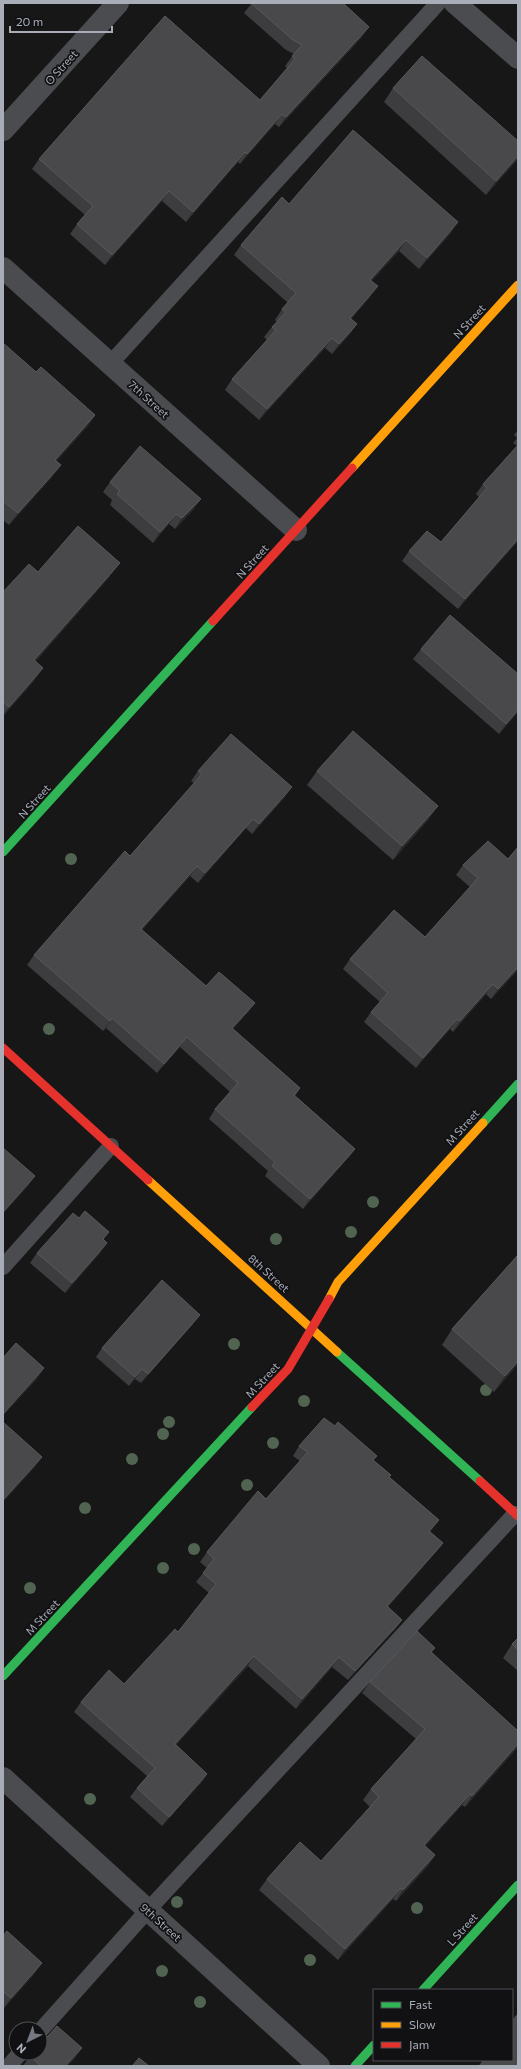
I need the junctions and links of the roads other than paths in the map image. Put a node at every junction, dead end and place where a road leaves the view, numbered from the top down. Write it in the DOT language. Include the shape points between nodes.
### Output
graph roads {
  1 [pos="118,3"];
  2 [pos="438,3"];
  3 [pos="455,3"];
  4 [pos="518,58"];
  5 [pos="3,130"];
  6 [pos="3,268"];
  7 [pos="518,285"];
  8 [pos="110,364"];
  9 [pos="296,530"];
  10 [pos="3,852"];
  11 [pos="3,1048"];
  12 [pos="518,1084"];
  13 [pos="111,1146"];
  14 [pos="3,1267"];
  15 [pos="313,1329"];
  16 [pos="517,1515"];
  17 [pos="3,1676"];
  18 [pos="3,1778"];
  19 [pos="518,1885"];
  20 [pos="148,1910"];
  21 [pos="424,1989"];
  22 [pos="48,2022"];
  23 [pos="373,2045"];
  24 [pos="319,2066"];
  25 [pos="355,2066"];
  1 -- 5 [label="street, O Street"];
  2 -- 8 [label="lane"];
  3 -- 4 [label="street"];
  6 -- 8 [label="street, 7th Street"];
  7 -- 9 [label="street, N Street"];
  8 -- 9 [label="street, 7th Street"];
  9 -- 10 [label="street, N Street"];
  11 -- 13 [label="street, 8th Street"];
  12 -- 15 [label="street, M Street" via="338,1282"];
  13 -- 14 [label="lane"];
  13 -- 15 [label="street, 8th Street"];
  15 -- 16 [label="street, 8th Street"];
  15 -- 17 [label="street, M Street" via="288,1369"];
  16 -- 20 [label="lane"];
  18 -- 20 [label="street, 9th Street"];
  19 -- 21 [label="street, L Street"];
  20 -- 22 [label="lane"];
  20 -- 24 [label="street, 9th Street"];
  23 -- 25 [label="street"];
}
